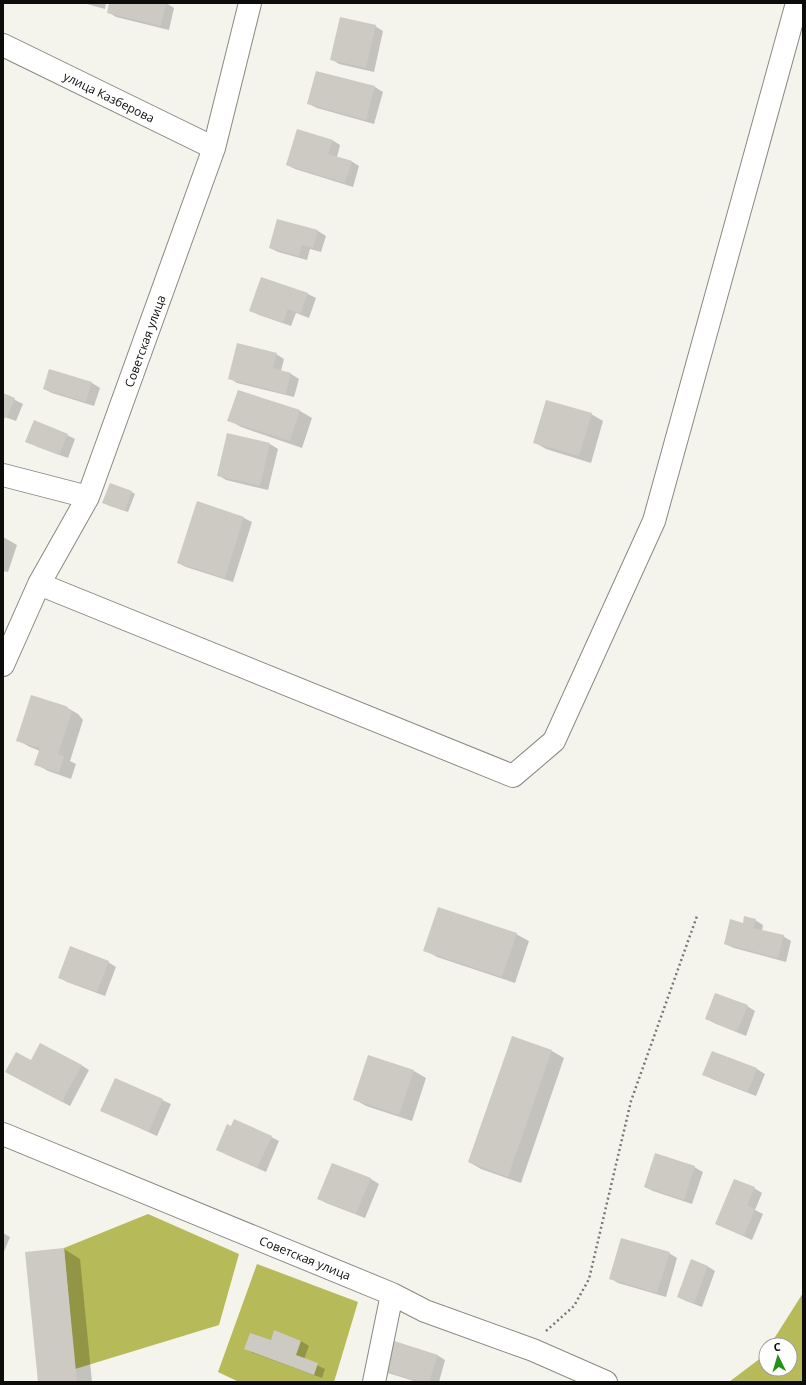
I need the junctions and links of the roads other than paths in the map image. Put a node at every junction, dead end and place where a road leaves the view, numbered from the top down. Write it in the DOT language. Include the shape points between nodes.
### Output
graph roads {
  1 [pos="250,3"];
  2 [pos="797,3"];
  3 [pos="3,45"];
  4 [pos="214,148"];
  5 [pos="3,475"];
  6 [pos="88,497"];
  7 [pos="39,584"];
  8 [pos="3,665"];
  9 [pos="3,1134"];
  10 [pos="392,1294"];
  11 [pos="374,1382"];
  12 [pos="606,1382"];
  1 -- 4 [label="street, Советская улица"];
  2 -- 7 [label="street" via="654,521 554,740 513,776"];
  3 -- 4 [label="street, улица Казберова"];
  4 -- 6 [label="street, Советская улица"];
  5 -- 6 [label="street"];
  6 -- 7 [label="street, Советская улица"];
  7 -- 8 [label="street, Советская улица"];
  9 -- 10 [label="street, Советская улица"];
  10 -- 11 [label="street"];
  10 -- 12 [label="street, Советская улица" via="425,1311 533,1350"];
}
